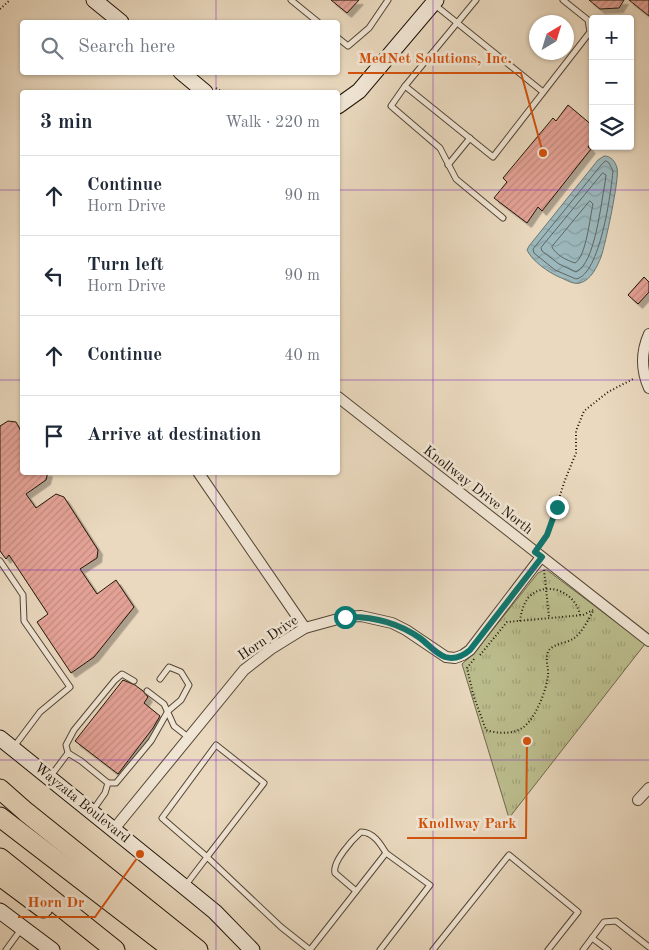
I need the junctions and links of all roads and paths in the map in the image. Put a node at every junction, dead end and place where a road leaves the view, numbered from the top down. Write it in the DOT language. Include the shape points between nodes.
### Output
graph roads {
  1 [pos="10,0"];
  2 [pos="94,0"];
  3 [pos="291,0"];
  4 [pos="388,0"];
  5 [pos="476,0"];
  6 [pos="563,0"];
  7 [pos="433,1"];
  8 [pos="0,9"];
  9 [pos="119,20"];
  10 [pos="316,20"];
  11 [pos="457,23"];
  12 [pos="340,40"];
  13 [pos="185,75"];
  14 [pos="405,86"];
  15 [pos="203,90"];
  16 [pos="544,92"];
  17 [pos="340,105"];
  18 [pos="470,138"];
  19 [pos="448,165"];
  20 [pos="503,218"];
  21 [pos="649,334"];
  22 [pos="644,374"];
  23 [pos="649,388"];
  24 [pos="340,399"];
  25 [pos="200,475"];
  26 [pos="538,555"];
  27 [pos="0,561"];
  28 [pos="546,588"];
  29 [pos="596,607"];
  30 [pos="580,615"];
  31 [pos="549,617"];
  32 [pos="520,621"];
  33 [pos="305,628"];
  34 [pos="649,641"];
  35 [pos="160,679"];
  36 [pos="134,681"];
  37 [pos="147,691"];
  38 [pos="168,711"];
  39 [pos="188,737"];
  40 [pos="0,738"];
  41 [pos="13,748"];
  42 [pos="68,753"];
  43 [pos="50,777"];
  44 [pos="108,783"];
  45 [pos="649,788"];
  46 [pos="0,789"];
  47 [pos="638,800"];
  48 [pos="92,811"];
  49 [pos="0,816"];
  50 [pos="114,828"];
  51 [pos="386,853"];
  52 [pos="207,856"];
  53 [pos="1,864"];
  54 [pos="184,887"];
  55 [pos="356,891"];
  56 [pos="0,911"];
  57 [pos="22,928"];
  58 [pos="592,938"];
  59 [pos="111,947"];
  60 [pos="649,947"];
  61 [pos="6,950"];
  62 [pos="52,950"];
  63 [pos="173,950"];
  64 [pos="198,950"];
  65 [pos="252,950"];
  66 [pos="380,950"];
  67 [pos="433,950"];
  68 [pos="548,950"];
  69 [pos="583,950"];
  70 [pos="608,950"];
  1 -- 8 [label="path"];
  2 -- 9 [label="street"];
  3 -- 10 [label="lane"];
  4 -- 12 [label="lane" via="368,28 348,46"];
  5 -- 11 [label="lane"];
  6 -- 16 [label="lane" via="588,20 590,32"];
  7 -- 11 [label="lane"];
  7 -- 17 [label="street" via="360,91"];
  11 -- 14 [label="lane"];
  11 -- 16 [label="lane"];
  13 -- 15 [label="street"];
  14 -- 18 [label="lane"];
  14 -- 19 [label="lane" via="391,106 440,148"];
  16 -- 18 [label="lane" via="493,157"];
  18 -- 19 [label="lane"];
  19 -- 20 [label="lane" via="456,179"];
  21 -- 22 [label="street" via="643,353"];
  22 -- 23 [label="street"];
  22 -- 26 [label="path" via="608,392 584,412 576,431 576,454"];
  24 -- 26 [label="street, Knollway Drive North"];
  25 -- 33 [label="street"];
  26 -- 28 [label="path"];
  26 -- 29 [label="street, Knollway Drive North"];
  26 -- 33 [label="street, Horn Drive" via="470,650 455,658 446,657 406,630 377,619 345,617"];
  27 -- 41 [label="lane" via="23,595 24,620 70,687 40,712"];
  28 -- 30 [label="path" via="568,595 579,607"];
  28 -- 31 [label="path"];
  28 -- 32 [label="path" via="528,599"];
  29 -- 30 [label="path"];
  29 -- 32 [label="path" via="575,638 551,648 546,656 548,675 545,692 525,726 496,734 486,730 482,721 467,668 507,622"];
  29 -- 34 [label="street, Knollway Drive North"];
  30 -- 31 [label="path"];
  31 -- 32 [label="path"];
  33 -- 39 [label="street, Horn Drive" via="244,670"];
  35 -- 38 [label="lane" via="169,667 181,672 189,685 181,700"];
  36 -- 42 [label="lane" via="122,674 115,680 74,730 66,745"];
  37 -- 38 [label="lane"];
  38 -- 39 [label="lane" via="174,726"];
  38 -- 44 [label="lane" via="151,741 123,775 116,783"];
  39 -- 50 [label="street, Horn Drive"];
  40 -- 41 [label="street, Wayzata Boulevard"];
  41 -- 43 [label="street, Wayzata Boulevard"];
  42 -- 43 [label="lane"];
  42 -- 44 [label="lane"];
  43 -- 48 [label="street, Wayzata Boulevard"];
  44 -- 48 [label="lane"];
  45 -- 47 [label="street"];
  46 -- 64 [label="highway"];
  48 -- 50 [label="street, Wayzata Boulevard"];
  49 -- 63 [label="highway"];
  50 -- 54 [label="street, Wayzata Boulevard"];
  51 -- 55 [label="lane"];
  51 -- 55 [label="lane" via="374,838 361,832 336,862 336,872"];
  51 -- 66 [label="lane" via="430,886"];
  52 -- 52 [label="lane" via="264,783 216,745 162,818"];
  52 -- 54 [label="lane"];
  52 -- 55 [label="lane" via="280,927 310,950"];
  53 -- 59 [label="highway" via="58,919"];
  54 -- 65 [label="street, Wayzata Boulevard" via="215,912"];
  56 -- 57 [label="street"];
  57 -- 61 [label="lane"];
  57 -- 62 [label="street"];
  58 -- 60 [label="lane" via="604,922 616,921"];
  58 -- 69 [label="lane"];
  58 -- 70 [label="lane"];
  67 -- 68 [label="lane" via="509,855 578,912"];
}
